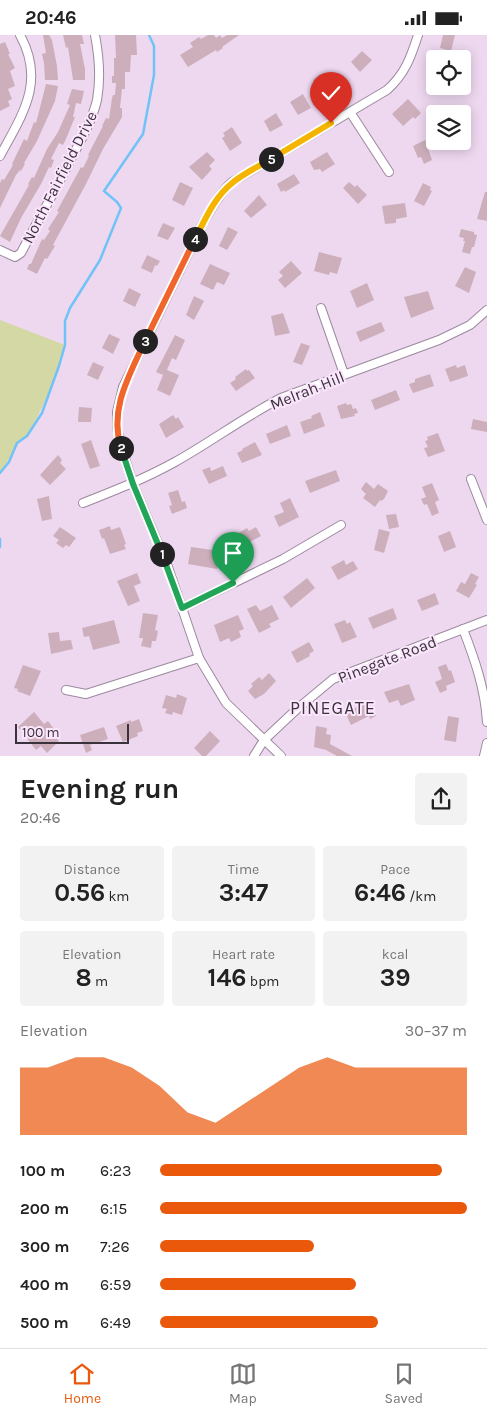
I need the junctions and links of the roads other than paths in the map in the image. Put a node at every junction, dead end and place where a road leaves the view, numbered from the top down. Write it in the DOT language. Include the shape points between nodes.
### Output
graph roads {
  1 [pos="20,35"];
  2 [pos="95,35"];
  3 [pos="418,35"];
  4 [pos="350,112"];
  5 [pos="0,156"];
  6 [pos="389,172"];
  7 [pos="0,250"];
  8 [pos="321,308"];
  9 [pos="487,311"];
  10 [pos="344,374"];
  11 [pos="471,479"];
  12 [pos="133,484"];
  13 [pos="83,503"];
  14 [pos="487,520"];
  15 [pos="341,525"];
  16 [pos="182,608"];
  17 [pos="487,620"];
  18 [pos="463,629"];
  19 [pos="199,658"];
  20 [pos="66,690"];
  21 [pos="487,722"];
  22 [pos="264,740"];
  23 [pos="487,743"];
  24 [pos="254,755"];
  25 [pos="281,755"];
  26 [pos="484,755"];
  1 -- 5 [label="street" via="29,57 31,89 24,111"];
  2 -- 7 [label="street, North Fairfield Drive" via="99,75 92,117 21,253 15,257"];
  3 -- 4 [label="street" via="408,64 395,83"];
  4 -- 6 [label="street"];
  4 -- 12 [label="street" via="232,182 209,212 120,397 117,427"];
  8 -- 10 [label="street"];
  9 -- 10 [label="street, Melrah Hill" via="470,325 439,340"];
  10 -- 12 [label="street, Melrah Hill" via="256,411 177,461"];
  11 -- 14 [label="street"];
  12 -- 13 [label="street, Melrah Hill"];
  12 -- 16 [label="street"];
  15 -- 16 [label="street" via="283,559"];
  16 -- 19 [label="street"];
  17 -- 18 [label="street, Pinegate Road"];
  18 -- 21 [label="street" via="478,667"];
  18 -- 22 [label="street, Pinegate Road" via="333,679"];
  19 -- 20 [label="street" via="86,694"];
  19 -- 22 [label="street" via="226,703"];
  22 -- 24 [label="street, Pinegate Road"];
  22 -- 25 [label="street"];
  23 -- 26 [label="street"];
}
